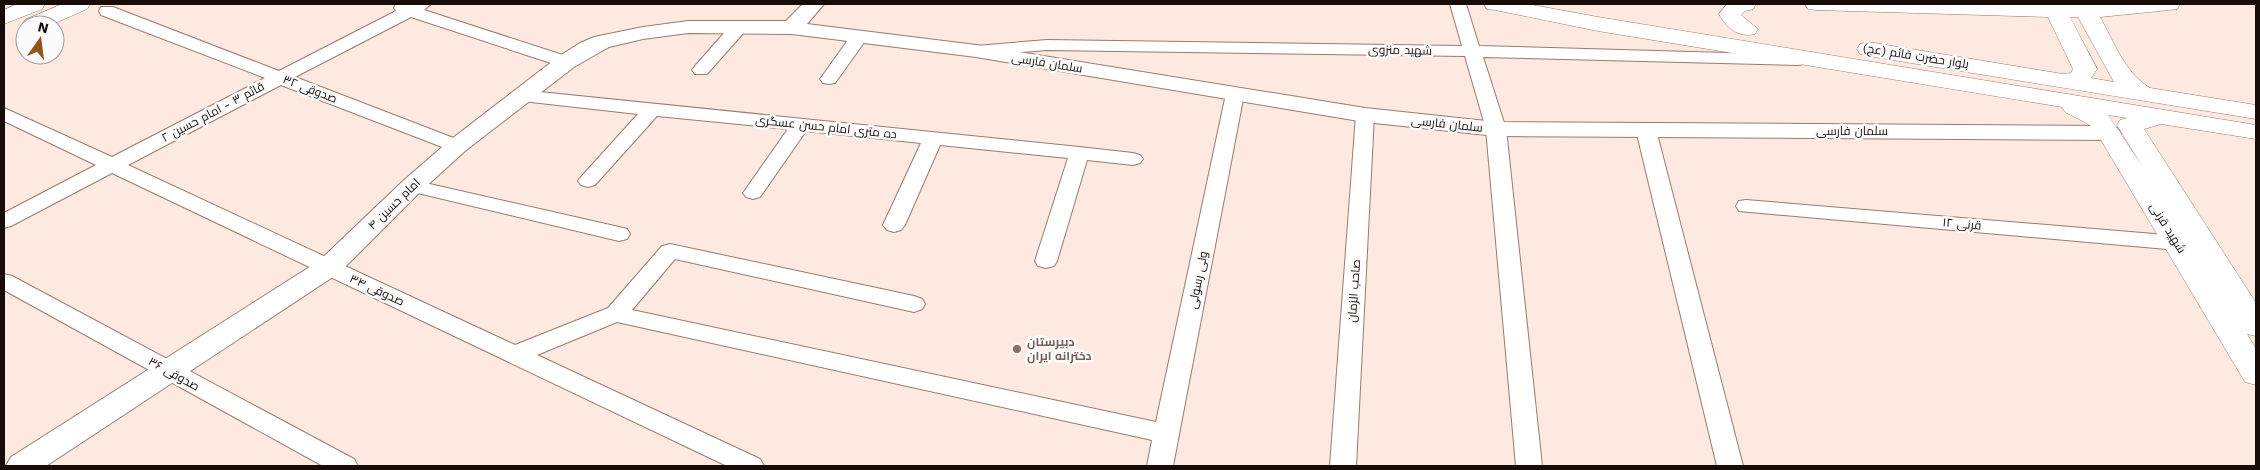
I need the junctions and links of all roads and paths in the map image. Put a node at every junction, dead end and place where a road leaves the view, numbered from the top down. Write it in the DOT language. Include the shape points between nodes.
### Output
graph roads {
  1 [pos="34,4"];
  2 [pos="79,4"];
  3 [pos="390,4"];
  4 [pos="814,4"];
  5 [pos="1458,4"];
  6 [pos="1495,4"];
  7 [pos="1746,4"];
  8 [pos="1816,4"];
  9 [pos="2169,4"];
  10 [pos="416,7"];
  11 [pos="2054,7"];
  12 [pos="2084,7"];
  13 [pos="107,11"];
  14 [pos="55,15"];
  15 [pos="4,18"];
  16 [pos="1598,24"];
  17 [pos="740,26"];
  18 [pos="792,28"];
  19 [pos="1747,29"];
  20 [pos="859,37"];
  21 [pos="976,51"];
  22 [pos="1472,51"];
  23 [pos="1824,60"];
  24 [pos="566,62"];
  25 [pos="2085,69"];
  26 [pos="700,70"];
  27 [pos="2121,76"];
  28 [pos="280,78"];
  29 [pos="829,79"];
  30 [pos="2063,90"];
  31 [pos="1236,94"];
  32 [pos="2144,94"];
  33 [pos="520,96"];
  34 [pos="653,109"];
  35 [pos="4,114"];
  36 [pos="1365,115"];
  37 [pos="2160,116"];
  38 [pos="801,124"];
  39 [pos="2112,126"];
  40 [pos="2255,128"];
  41 [pos="1496,129"];
  42 [pos="1646,130"];
  43 [pos="933,138"];
  44 [pos="457,146"];
  45 [pos="1079,153"];
  46 [pos="1133,159"];
  47 [pos="112,165"];
  48 [pos="588,181"];
  49 [pos="412,186"];
  50 [pos="753,192"];
  51 [pos="1746,206"];
  52 [pos="4,221"];
  53 [pos="894,225"];
  54 [pos="619,234"];
  55 [pos="2178,243"];
  56 [pos="1046,261"];
  57 [pos="329,267"];
  58 [pos="4,281"];
  59 [pos="914,304"];
  60 [pos="616,314"];
  61 [pos="2256,326"];
  62 [pos="514,355"];
  63 [pos="170,371"];
  64 [pos="2256,374"];
  65 [pos="1166,434"];
  66 [pos="22,466"];
  67 [pos="345,466"];
  68 [pos="751,466"];
  69 [pos="1160,466"];
  70 [pos="1343,466"];
  71 [pos="1528,466"];
  72 [pos="1730,466"];
  1 -- 15 [label="main road"];
  2 -- 14 [label="main road"];
  3 -- 10 [label="street"];
  4 -- 18 [label="street"];
  5 -- 22 [label="street"];
  6 -- 16 [label="main road, بلوار حضرت قائم (عج)"];
  7 -- 19 [label="main road" via="1730,14 1733,20"];
  8 -- 11 [label="main road"];
  9 -- 12 [label="main road"];
  10 -- 24 [label="street"];
  10 -- 28 [label="street, قائم ۳ - امام حسین ۲"];
  11 -- 12 [label="main road"];
  11 -- 25 [label="main road"];
  12 -- 27 [label="main road"];
  13 -- 28 [label="street, صدوقی ۳۲"];
  16 -- 19 [label="main road, بلوار حضرت قائم (عج)" via="1590,12 1613,8"];
  16 -- 23 [label="main road, بلوار حضرت قائم (عج)"];
  17 -- 18 [label="street, امام حسین ۴"];
  17 -- 24 [label="street, امام حسین ۴" via="688,27 628,36 588,48"];
  17 -- 26 [label="street"];
  18 -- 20 [label="street, سلمان فارسی"];
  19 -- 30 [label="main road, بلوار حضرت قائم (عج)"];
  20 -- 21 [label="street, سلمان فارسی"];
  20 -- 29 [label="street"];
  21 -- 22 [label="street, شهید منزوی" via="1047,45"];
  21 -- 31 [label="street, سلمان فارسی"];
  22 -- 23 [label="street, شهید منزوی"];
  22 -- 41 [label="street"];
  23 -- 30 [label="main road, بلوار حضرت قائم (عج)"];
  24 -- 33 [label="street, امام حسین ۴"];
  25 -- 27 [label="main road" via="2101,80 2113,82"];
  25 -- 30 [label="main road" via="2079,79"];
  27 -- 32 [label="main road"];
  28 -- 44 [label="street, صدوقی ۳۲"];
  28 -- 47 [label="street, قائم ۳ - امام حسین ۲"];
  30 -- 32 [label="main road, بلوار حضرت قائم (عج)"];
  30 -- 37 [label="main road, بلوار حضرت قائم (عج)"];
  30 -- 39 [label="main road, شهید قرنی"];
  31 -- 36 [label="street, سلمان فارسی"];
  31 -- 65 [label="street, ولی رسولی"];
  32 -- 40 [label="main road, بلوار حضرت قائم (عج)"];
  33 -- 34 [label="street, ده متری امام حسن عسگری"];
  33 -- 44 [label="street, امام حسین ۴"];
  34 -- 38 [label="street, ده متری امام حسن عسگری"];
  34 -- 48 [label="street"];
  35 -- 47 [label="street, صدوقی ۳۴"];
  36 -- 41 [label="street, سلمان فارسی"];
  36 -- 70 [label="street, صاحب الزمان"];
  37 -- 39 [label="main road"];
  37 -- 40 [label="main road, بلوار حضرت قائم (عج)"];
  38 -- 43 [label="street, ده متری امام حسن عسگری"];
  38 -- 50 [label="street"];
  39 -- 42 [label="street, سلمان فارسی"];
  39 -- 55 [label="main road, شهید قرنی"];
  39 -- 61 [label="main road, شهید قرنی"];
  41 -- 42 [label="street, سلمان فارسی"];
  41 -- 71 [label="street"];
  42 -- 72 [label="street"];
  43 -- 45 [label="street, ده متری امام حسن عسگری"];
  43 -- 53 [label="street"];
  44 -- 49 [label="street, امام حسین ۴"];
  45 -- 46 [label="street, ده متری امام حسن عسگری"];
  45 -- 56 [label="street"];
  47 -- 52 [label="street, قائم ۳ - امام حسین ۲"];
  47 -- 57 [label="street, صدوقی ۳۴"];
  49 -- 54 [label="street"];
  49 -- 57 [label="street, امام حسین ۴"];
  51 -- 55 [label="street, قرنی ۱۲"];
  55 -- 64 [label="main road, شهید قرنی"];
  57 -- 62 [label="street, صدوقی ۳۴"];
  57 -- 63 [label="street, امام حسین ۴"];
  58 -- 63 [label="street, صدوقی ۳۶"];
  59 -- 60 [label="street" via="670,251"];
  60 -- 62 [label="street"];
  60 -- 65 [label="street"];
  62 -- 68 [label="street, صدوقی ۳۴"];
  63 -- 66 [label="street, امام حسین ۴"];
  63 -- 67 [label="street, صدوقی ۳۶"];
  65 -- 69 [label="street, ولی رسولی"];
}
